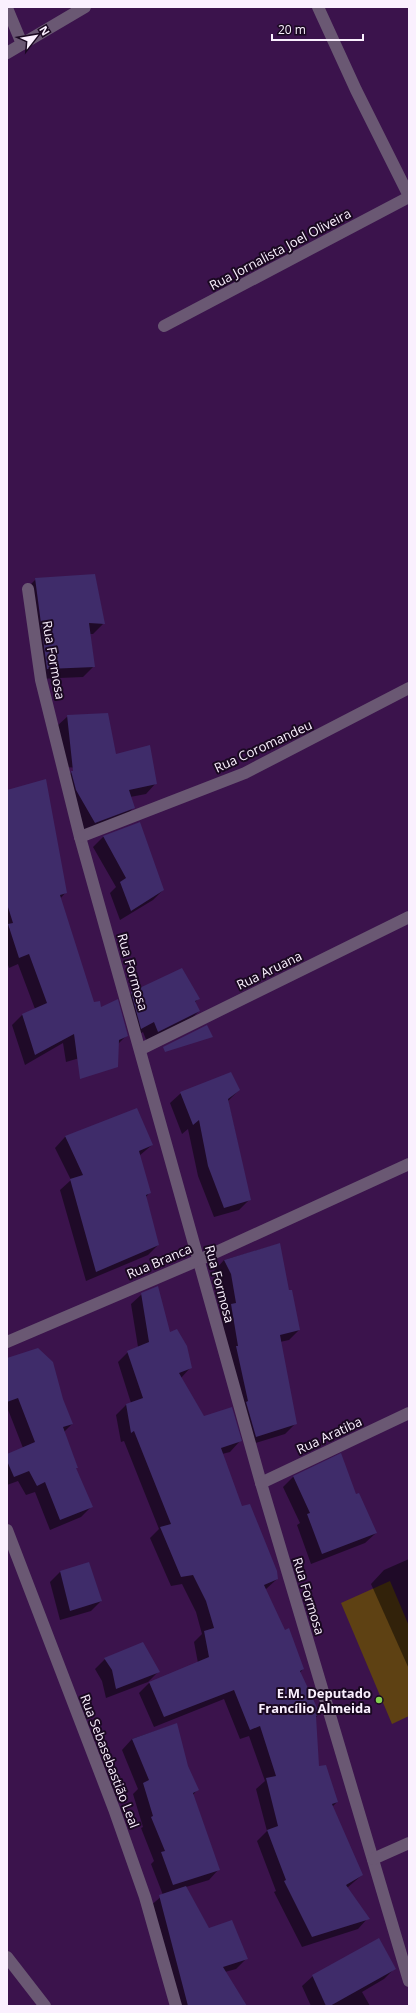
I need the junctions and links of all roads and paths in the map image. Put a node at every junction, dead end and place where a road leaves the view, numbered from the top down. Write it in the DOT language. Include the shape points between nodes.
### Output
graph roads {
  1 [pos="85,7"];
  2 [pos="318,7"];
  3 [pos="7,8"];
  4 [pos="22,44"];
  5 [pos="7,53"];
  6 [pos="409,197"];
  7 [pos="164,326"];
  8 [pos="28,589"];
  9 [pos="409,688"];
  10 [pos="80,837"];
  11 [pos="409,916"];
  12 [pos="141,1049"];
  13 [pos="409,1164"];
  14 [pos="199,1260"];
  15 [pos="7,1342"];
  16 [pos="409,1413"];
  17 [pos="260,1483"];
  18 [pos="7,1530"];
  19 [pos="409,1843"];
  20 [pos="373,1859"];
  21 [pos="7,1957"];
  22 [pos="409,1981"];
  23 [pos="44,2006"];
  24 [pos="176,2006"];
  1 -- 4 [label="street"];
  2 -- 6 [label="street"];
  3 -- 4 [label="street"];
  4 -- 5 [label="street"];
  6 -- 7 [label="street, Rua Jornalista Joel Oliveira"];
  8 -- 10 [label="street, Rua Formosa" via="41,680"];
  9 -- 10 [label="street, Rua Coromandeu" via="245,773"];
  10 -- 12 [label="street, Rua Formosa"];
  11 -- 12 [label="street, Rua Aruana"];
  12 -- 14 [label="street, Rua Formosa"];
  13 -- 14 [label="street, Rua Branca"];
  14 -- 15 [label="street, Rua Branca"];
  14 -- 17 [label="street, Rua Formosa"];
  16 -- 17 [label="street, Rua Aratiba"];
  17 -- 20 [label="street, Rua Formosa"];
  18 -- 24 [label="street, Rua Sebasebastião Leal" via="114,1809 145,1897"];
  19 -- 20 [label="street"];
  20 -- 22 [label="street, Rua Formosa"];
  21 -- 23 [label="street"];
}
